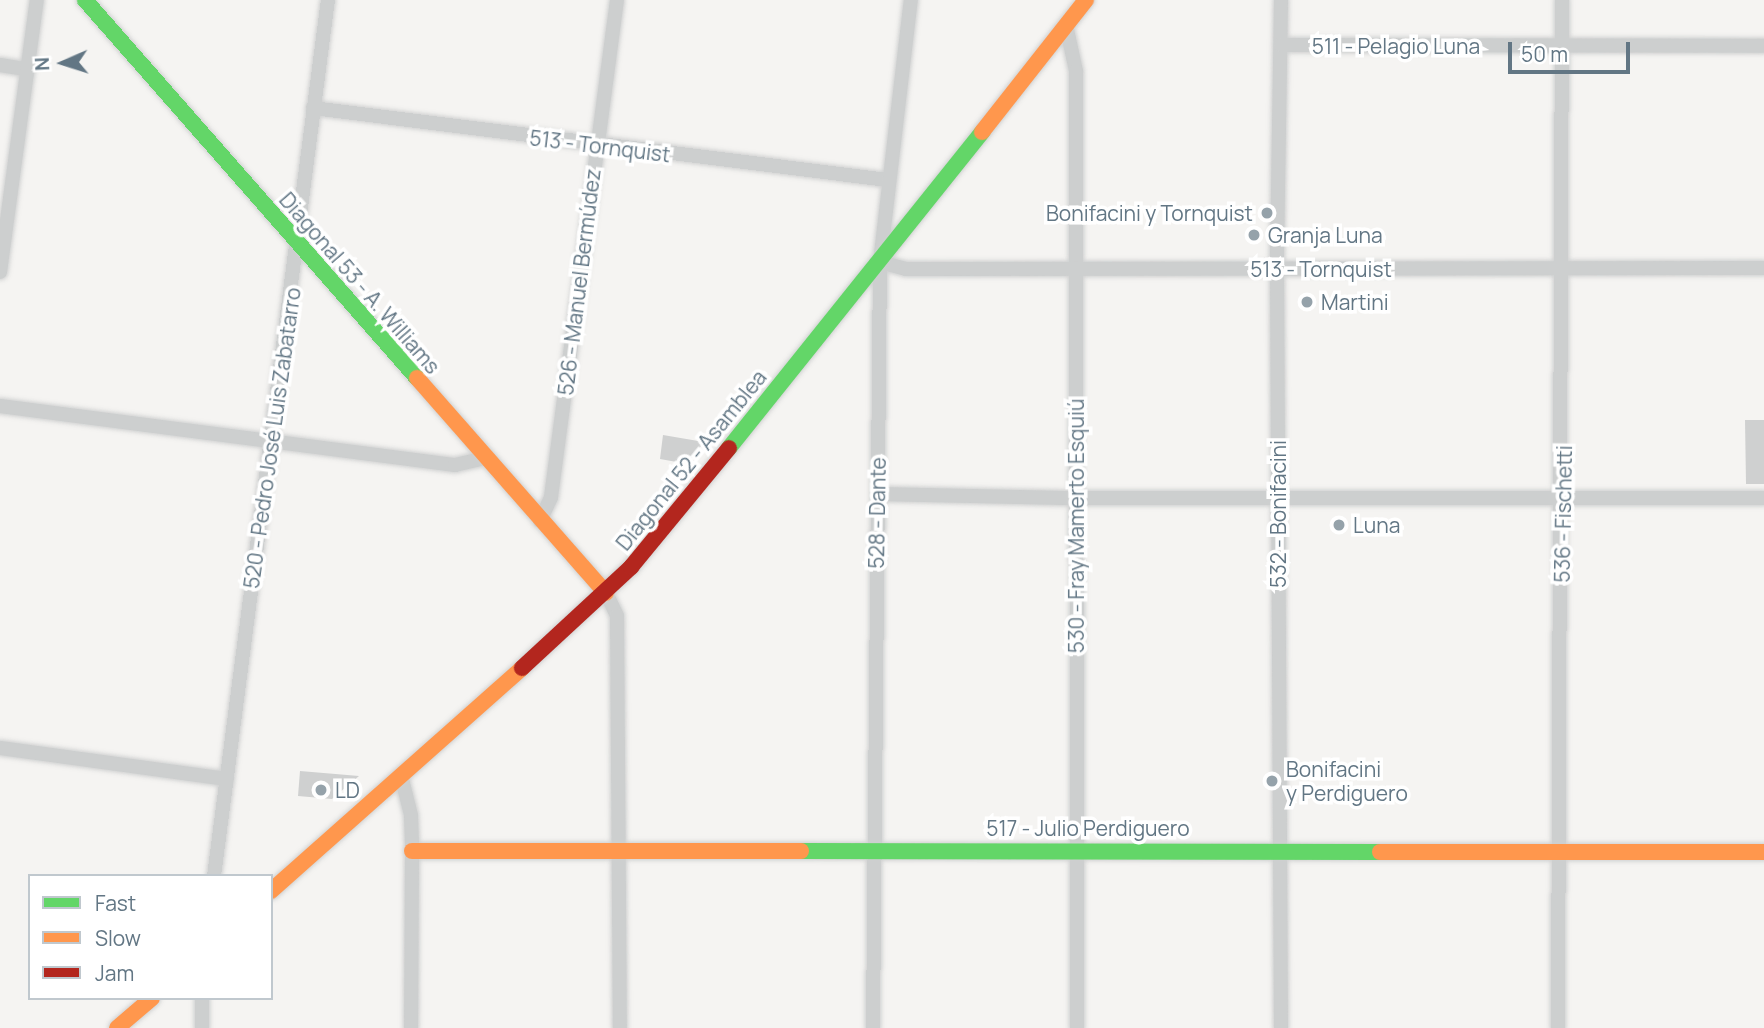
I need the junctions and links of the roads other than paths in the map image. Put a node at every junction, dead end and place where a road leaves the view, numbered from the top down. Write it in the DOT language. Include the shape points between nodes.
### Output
graph roads {
  1 [pos="37,0"];
  2 [pos="85,0"];
  3 [pos="328,0"];
  4 [pos="617,0"];
  5 [pos="911,0"];
  6 [pos="1086,0"];
  7 [pos="1281,0"];
  8 [pos="1562,0"];
  9 [pos="1066,25"];
  10 [pos="1281,45"];
  11 [pos="1764,46"];
  12 [pos="1562,47"];
  13 [pos="0,65"];
  14 [pos="26,69"];
  15 [pos="313,108"];
  16 [pos="596,146"];
  17 [pos="888,180"];
  18 [pos="298,244"];
  19 [pos="880,262"];
  20 [pos="1764,268"];
  21 [pos="1075,269"];
  22 [pos="1277,269"];
  23 [pos="1563,269"];
  24 [pos="0,272"];
  25 [pos="0,407"];
  26 [pos="271,444"];
  27 [pos="485,458"];
  28 [pos="878,494"];
  29 [pos="1077,498"];
  30 [pos="1278,498"];
  31 [pos="1764,498"];
  32 [pos="1564,499"];
  33 [pos="540,521"];
  34 [pos="606,593"];
  35 [pos="0,748"];
  36 [pos="227,779"];
  37 [pos="402,779"];
  38 [pos="1076,849"];
  39 [pos="1282,849"];
  40 [pos="872,850"];
  41 [pos="412,851"];
  42 [pos="619,851"];
  43 [pos="1764,852"];
  44 [pos="1558,853"];
  45 [pos="214,874"];
  46 [pos="273,889"];
  47 [pos="150,1000"];
  48 [pos="202,1000"];
  49 [pos="117,1028"];
  50 [pos="202,1028"];
  51 [pos="411,1028"];
  52 [pos="620,1028"];
  53 [pos="873,1028"];
  54 [pos="1077,1028"];
  55 [pos="1281,1028"];
  56 [pos="1559,1028"];
  1 -- 14 [label="street"];
  2 -- 18 [label="street, Diagonal 53 - A. Williams"];
  3 -- 15 [label="street, 520 - Pedro José Luis Zabatarro"];
  4 -- 16 [label="street, 526 - Manuel Bermúdez"];
  5 -- 17 [label="street, 528 - Dante"];
  6 -- 9 [label="street, Diagonal 52 - Asamblea"];
  7 -- 10 [label="street, 532 - Bonifacini"];
  8 -- 12 [label="street, 536 - Fischetti"];
  9 -- 19 [label="street, Diagonal 52 - Asamblea"];
  9 -- 21 [label="street, 530 - Fray Mamerto Esquiú" via="1076,71"];
  10 -- 12 [label="street, 511 - Pelagio Luna"];
  10 -- 22 [label="street, 532 - Bonifacini"];
  11 -- 12 [label="street, 511 - Pelagio Luna"];
  12 -- 23 [label="street, 536 - Fischetti"];
  13 -- 14 [label="street"];
  14 -- 24 [label="street"];
  15 -- 16 [label="street, 513 - Tornquist"];
  15 -- 18 [label="street, 520 - Pedro José Luis Zabatarro"];
  16 -- 17 [label="street, 513 - Tornquist"];
  16 -- 33 [label="street, 526 - Manuel Bermúdez" via="551,497"];
  17 -- 19 [label="street, 528 - Dante"];
  18 -- 26 [label="street, 520 - Pedro José Luis Zabatarro"];
  18 -- 27 [label="street, Diagonal 53 - A. Williams"];
  19 -- 21 [label="street, 513 - Tornquist" via="906,269"];
  19 -- 28 [label="street, 528 - Dante"];
  19 -- 34 [label="street, Diagonal 52 - Asamblea"];
  20 -- 23 [label="street, 513 - Tornquist"];
  21 -- 22 [label="street, 513 - Tornquist"];
  21 -- 29 [label="street, 530 - Fray Mamerto Esquiú"];
  22 -- 23 [label="street, 513 - Tornquist"];
  22 -- 30 [label="street, 532 - Bonifacini"];
  23 -- 32 [label="street, 536 - Fischetti"];
  25 -- 26 [label="street"];
  26 -- 27 [label="street" via="455,466"];
  26 -- 36 [label="street, 520 - Pedro José Luis Zabatarro"];
  27 -- 33 [label="street, Diagonal 53 - A. Williams"];
  28 -- 29 [label="street"];
  28 -- 40 [label="street, 528 - Dante"];
  29 -- 30 [label="street"];
  29 -- 38 [label="street, 530 - Fray Mamerto Esquiú"];
  30 -- 32 [label="street"];
  30 -- 39 [label="street, 532 - Bonifacini"];
  31 -- 32 [label="street"];
  32 -- 44 [label="street, 536 - Fischetti"];
  33 -- 34 [label="street, Diagonal 53 - A. Williams"];
  34 -- 37 [label="street, Diagonal 52 - Asamblea"];
  34 -- 42 [label="street" via="617,616"];
  35 -- 36 [label="street"];
  36 -- 45 [label="street, 520 - Pedro José Luis Zabatarro"];
  37 -- 41 [label="street" via="411,816"];
  37 -- 46 [label="street, Diagonal 52 - Asamblea"];
  38 -- 39 [label="street, 517 - Julio Perdiguero"];
  38 -- 40 [label="street, 517 - Julio Perdiguero"];
  38 -- 54 [label="street, 530 - Fray Mamerto Esquiú"];
  39 -- 44 [label="street, 517 - Julio Perdiguero"];
  39 -- 55 [label="street, 532 - Bonifacini"];
  40 -- 42 [label="street, 517 - Julio Perdiguero"];
  40 -- 53 [label="street, 528 - Dante"];
  41 -- 42 [label="street, 517 - Julio Perdiguero"];
  41 -- 51 [label="street"];
  42 -- 52 [label="street"];
  43 -- 44 [label="street, 517 - Julio Perdiguero"];
  44 -- 56 [label="street, 536 - Fischetti"];
  47 -- 49 [label="street"];
  48 -- 50 [label="street"];
}
